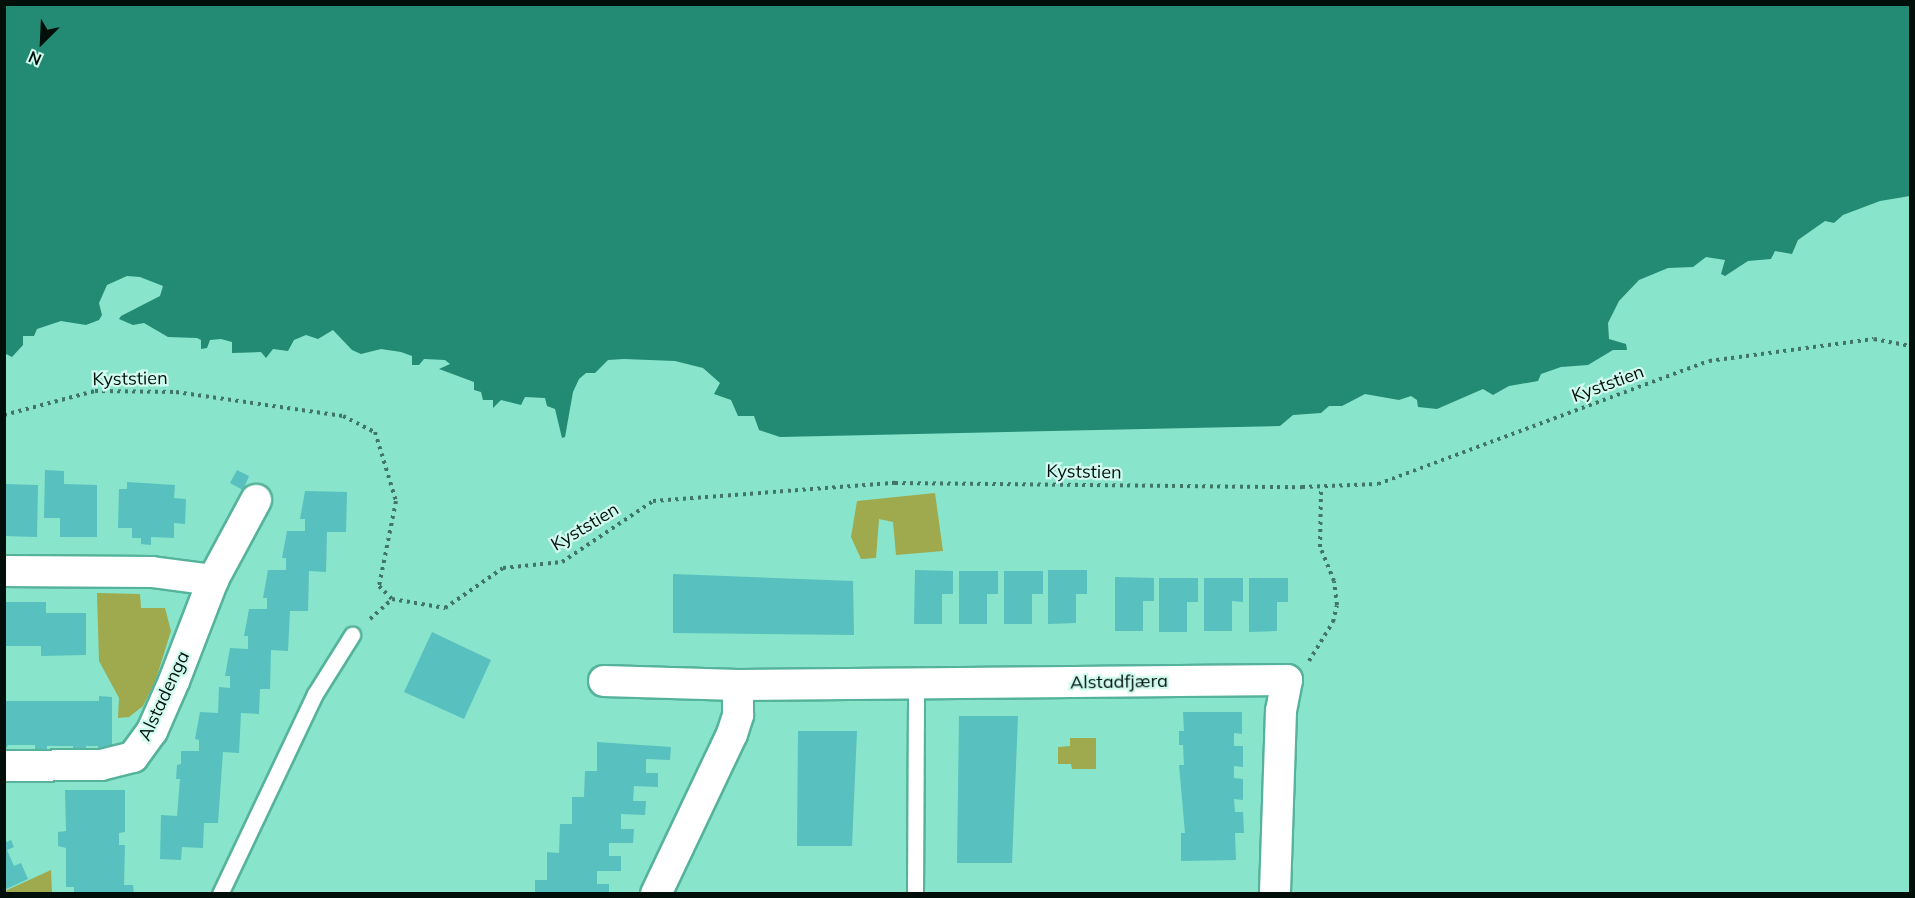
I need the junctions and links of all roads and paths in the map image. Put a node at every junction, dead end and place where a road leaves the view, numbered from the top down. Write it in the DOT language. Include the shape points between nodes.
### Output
graph roads {
  1 [pos="1911,346"];
  2 [pos="4,415"];
  3 [pos="1321,487"];
  4 [pos="256,500"];
  5 [pos="4,571"];
  6 [pos="213,580"];
  7 [pos="352,635"];
  8 [pos="1287,680"];
  9 [pos="604,681"];
  10 [pos="916,684"];
  11 [pos="738,685"];
  12 [pos="4,766"];
  13 [pos="220,894"];
  14 [pos="656,894"];
  15 [pos="915,894"];
  16 [pos="1275,894"];
  1 -- 3 [label="path, Kyststien" via="1874,339 1709,361 1378,484"];
  2 -- 3 [label="path, Kyststien" via="95,391 176,392 343,416 375,432 396,501 379,585 392,599 445,608 503,568 562,562 653,501 895,483"];
  3 -- 8 [label="path" via="1320,547 1334,581 1337,604 1322,644 1302,671"];
  4 -- 6 [label="street, Alstadenga"];
  5 -- 6 [label="street" via="152,572"];
  6 -- 12 [label="street, Alstadenga" via="152,731 132,757 101,765"];
  7 -- 13 [label="lane" via="315,694"];
  8 -- 10 [label="street, Alstadfjæra"];
  8 -- 16 [label="street" via="1281,711"];
  9 -- 11 [label="street, Alstadfjæra"];
  10 -- 11 [label="street, Alstadfjæra"];
  10 -- 15 [label="lane"];
  11 -- 14 [label="street" via="738,715 732,734"];
}
